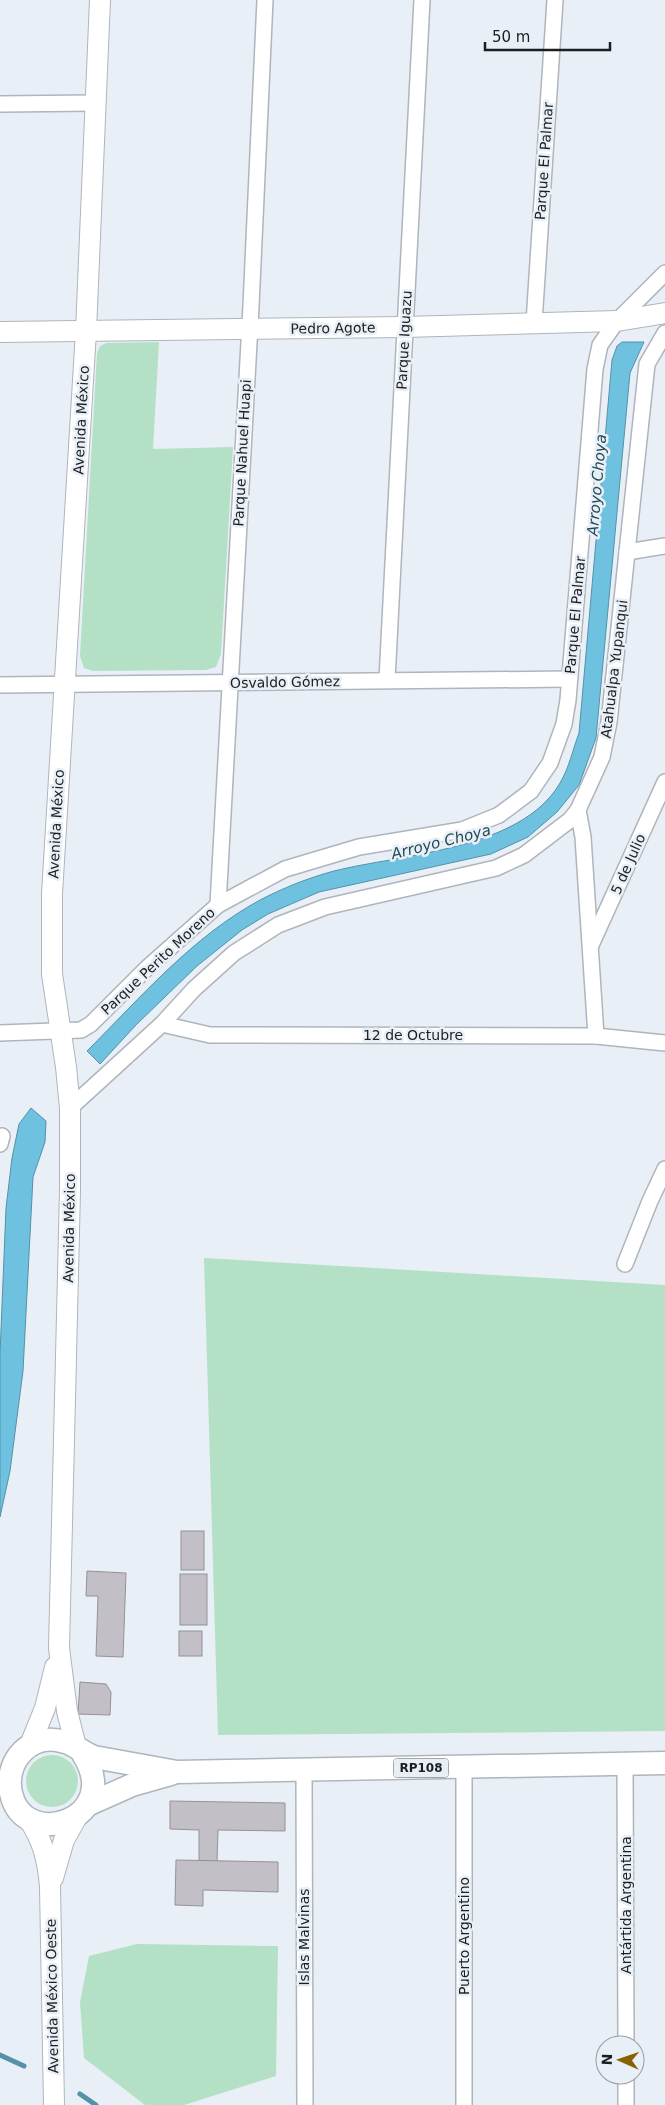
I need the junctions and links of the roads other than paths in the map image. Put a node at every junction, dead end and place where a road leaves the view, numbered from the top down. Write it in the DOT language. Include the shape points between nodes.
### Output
graph roads {
  1 [pos="100,0"];
  2 [pos="265,0"];
  3 [pos="422,0"];
  4 [pos="555,0"];
  5 [pos="94,103"];
  6 [pos="0,104"];
  7 [pos="665,273"];
  8 [pos="665,313"];
  9 [pos="617,321"];
  10 [pos="534,323"];
  11 [pos="405,327"];
  12 [pos="249,329"];
  13 [pos="86,331"];
  14 [pos="0,332"];
  15 [pos="665,333"];
  16 [pos="665,546"];
  17 [pos="627,552"];
  18 [pos="569,679"];
  19 [pos="387,680"];
  20 [pos="230,682"];
  21 [pos="65,684"];
  22 [pos="0,685"];
  23 [pos="550,763"];
  24 [pos="665,782"];
  25 [pos="578,810"];
  26 [pos="218,906"];
  27 [pos="591,946"];
  28 [pos="162,1024"];
  29 [pos="61,1032"];
  30 [pos="0,1033"];
  31 [pos="596,1036"];
  32 [pos="665,1042"];
  33 [pos="70,1108"];
  34 [pos="665,1169"];
  35 [pos="625,1264"];
  36 [pos="59,1648"];
  37 [pos="27,1747"];
  38 [pos="80,1751"];
  39 [pos="0,1759"];
  40 [pos="665,1763"];
  41 [pos="625,1764"];
  42 [pos="464,1767"];
  43 [pos="304,1770"];
  44 [pos="177,1772"];
  45 [pos="0,1794"];
  46 [pos="83,1810"];
  47 [pos="22,1813"];
  48 [pos="50,1887"];
  49 [pos="626,2035"];
  50 [pos="626,2085"];
  51 [pos="54,2105"];
  52 [pos="305,2105"];
  53 [pos="464,2105"];
  54 [pos="626,2105"];
  1 -- 5 [label="main road, Avenida México"];
  2 -- 12 [label="street, Parque Nahuel Huapi"];
  3 -- 11 [label="street, Parque Iguazu"];
  4 -- 10 [label="street, Parque El Palmar"];
  5 -- 6 [label="street"];
  5 -- 13 [label="main road, Avenida México"];
  7 -- 9 [label="street"];
  8 -- 9 [label="main road, Pedro Agote"];
  9 -- 10 [label="main road, Pedro Agote"];
  9 -- 18 [label="street, Parque El Palmar" via="600,345 595,368"];
  10 -- 11 [label="main road, Pedro Agote"];
  11 -- 12 [label="main road, Pedro Agote"];
  11 -- 19 [label="street, Parque Iguazu"];
  12 -- 13 [label="main road, Pedro Agote"];
  12 -- 20 [label="street, Parque Nahuel Huapi"];
  13 -- 14 [label="main road, Pedro Agote"];
  13 -- 21 [label="main road, Avenida México"];
  15 -- 17 [label="street, Atahualpa Yupanqui" via="646,364"];
  16 -- 17 [label="street"];
  17 -- 25 [label="street, Atahualpa Yupanqui" via="609,722 602,757"];
  18 -- 19 [label="street, Osvaldo Gómez"];
  18 -- 23 [label="street, Parque El Palmar" via="564,724"];
  19 -- 20 [label="street, Osvaldo Gómez"];
  20 -- 21 [label="street, Osvaldo Gómez"];
  20 -- 26 [label="street, Parque Nahuel Huapi"];
  21 -- 22 [label="street, Osvaldo Gómez"];
  21 -- 29 [label="main road, Avenida México" via="51,936 52,974"];
  23 -- 26 [label="street, Parque Perito Moreno" via="530,791 499,815 462,830 359,846 294,867"];
  24 -- 27 [label="street, 5 de Julio"];
  25 -- 27 [label="street"];
  25 -- 28 [label="street" via="570,820 524,855 496,868 325,907 278,925 234,953"];
  26 -- 29 [label="street, Parque Perito Moreno" via="147,968 91,1024 81,1030"];
  27 -- 31 [label="street"];
  28 -- 31 [label="street, 12 de Octubre" via="210,1035"];
  28 -- 33 [label="street"];
  29 -- 30 [label="street, Parque Perito Moreno"];
  29 -- 33 [label="main road, Avenida México"];
  31 -- 32 [label="street, 12 de Octubre"];
  33 -- 36 [label="main road, Avenida México"];
  34 -- 35 [label="street"];
  36 -- 37 [label="main road, Avenida México" via="45,1708"];
  36 -- 38 [label="main road, Avenida México" via="66,1711"];
  37 -- 38 [label="main road, RP108" via="54,1739"];
  37 -- 39 [label="main road, RP108"];
  37 -- 47 [label="main road" via="16,1759 10,1777 11,1796"];
  38 -- 44 [label="main road, RP108" via="121,1763"];
  38 -- 46 [label="main road" via="94,1778 93,1792"];
  40 -- 41 [label="main road, RP108"];
  41 -- 42 [label="main road, RP108"];
  41 -- 49 [label="street, Antártida Argentina"];
  42 -- 43 [label="main road, RP108"];
  42 -- 53 [label="street, Puerto Argentino"];
  43 -- 44 [label="main road, RP108"];
  43 -- 52 [label="street, Islas Malvinas"];
  44 -- 46 [label="main road, RP108" via="132,1785"];
  45 -- 47 [label="main road, RP108"];
  46 -- 47 [label="main road, RP108" via="67,1822 53,1825 40,1823"];
  46 -- 48 [label="main road, Avenida México Oeste" via="70,1827"];
  47 -- 48 [label="main road, Avenida México Oeste" via="41,1840"];
  48 -- 51 [label="main road, Avenida México Oeste"];
  50 -- 54 [label="street"];
}
